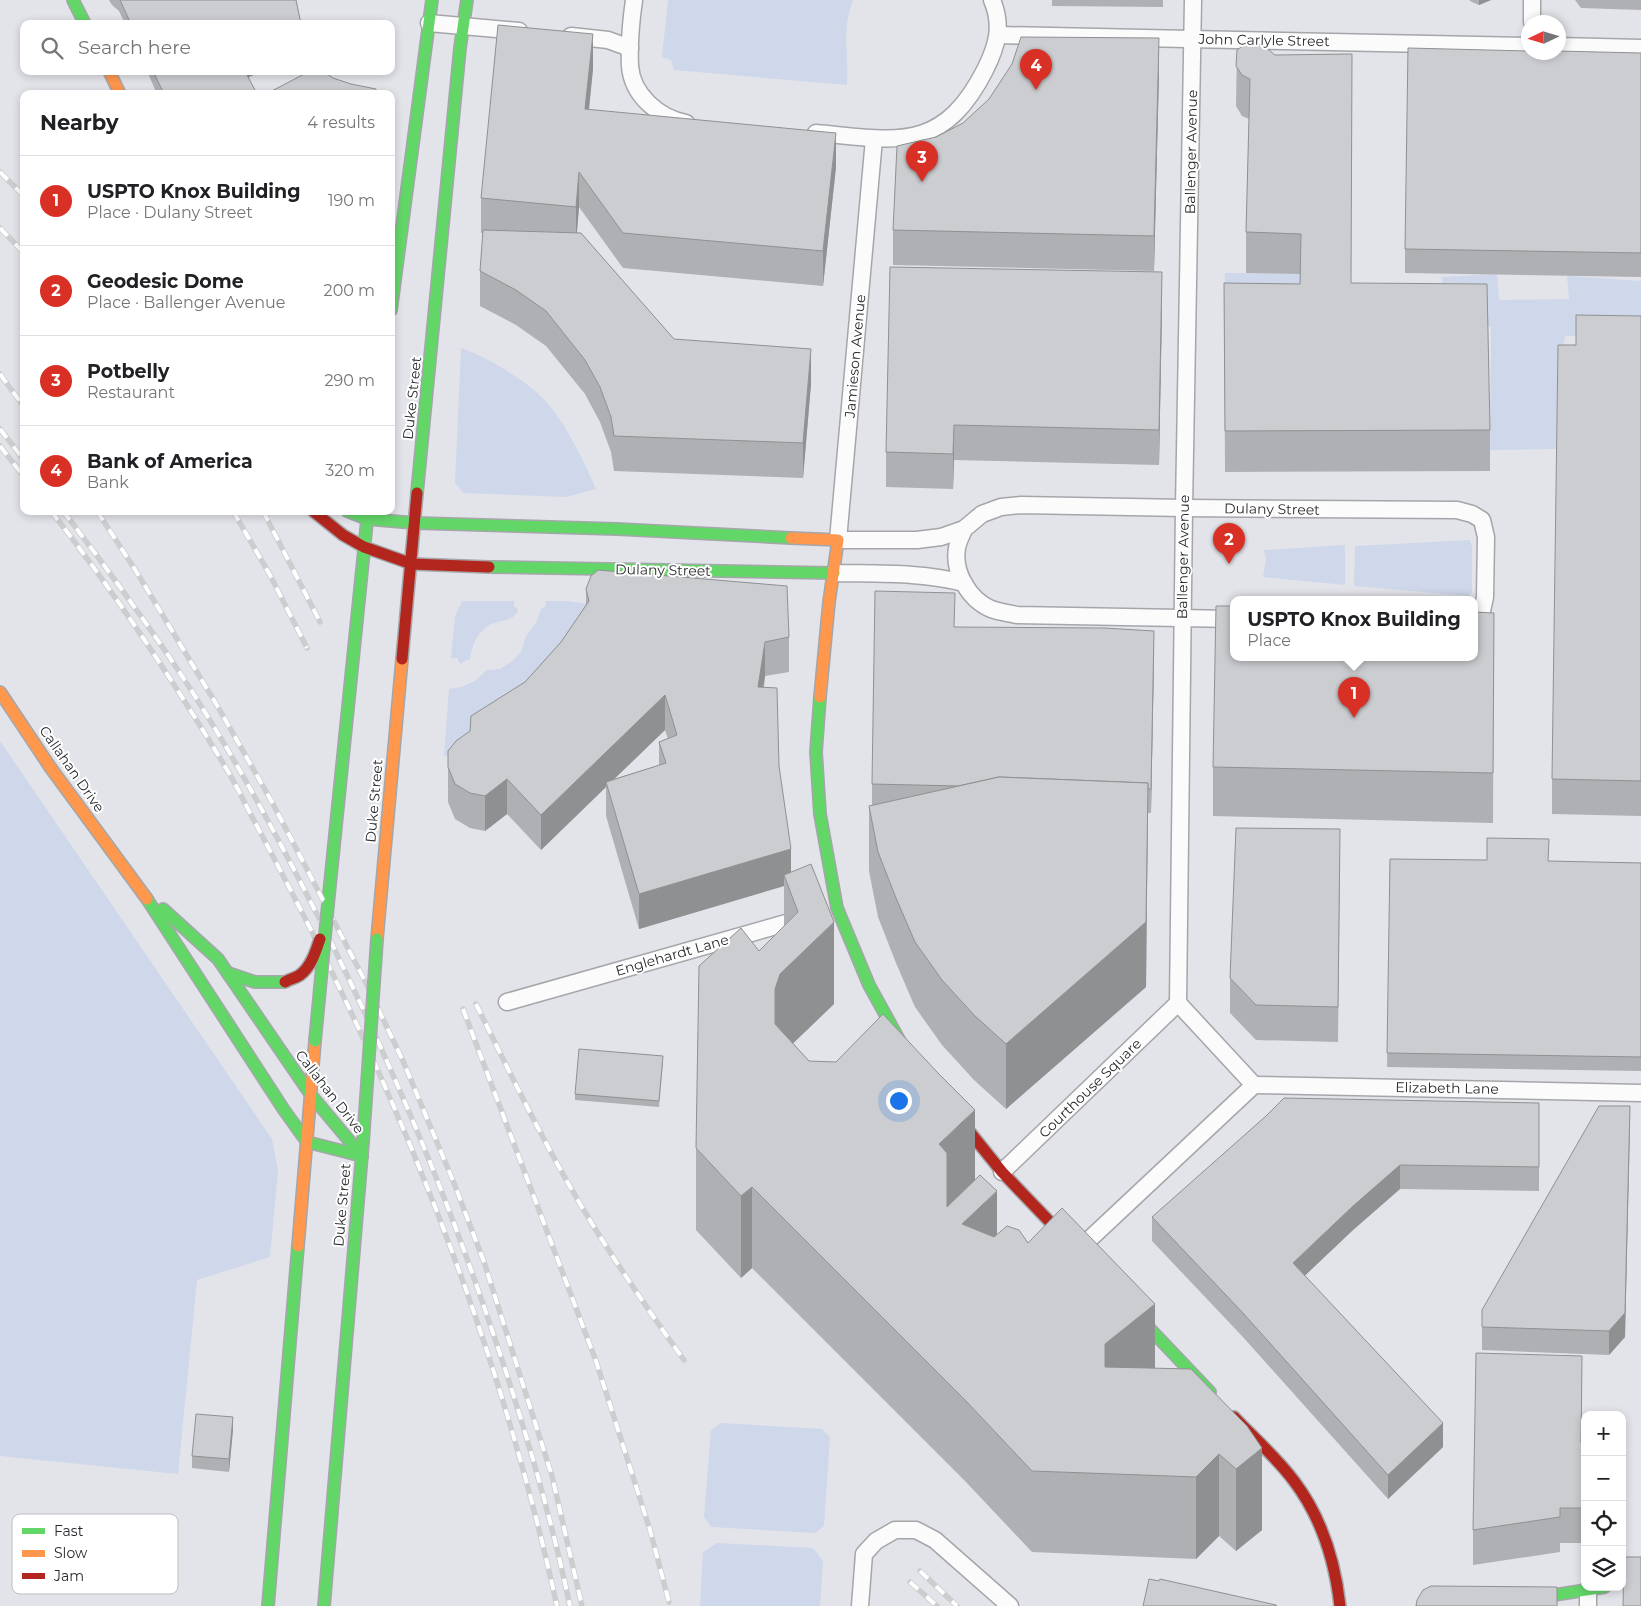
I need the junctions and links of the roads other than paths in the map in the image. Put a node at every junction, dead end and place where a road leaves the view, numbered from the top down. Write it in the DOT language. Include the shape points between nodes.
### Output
graph roads {
  1 [pos="73,0"];
  2 [pos="432,0"];
  3 [pos="466,0"];
  4 [pos="634,0"];
  5 [pos="992,0"];
  6 [pos="1193,0"];
  7 [pos="1532,0"];
  8 [pos="1532,15"];
  9 [pos="83,20"];
  10 [pos="429,23"];
  11 [pos="463,27"];
  12 [pos="536,33"];
  13 [pos="556,35"];
  14 [pos="998,35"];
  15 [pos="1193,39"];
  16 [pos="1521,46"];
  17 [pos="1566,46"];
  18 [pos="630,48"];
  19 [pos="1641,48"];
  20 [pos="111,75"];
  21 [pos="118,90"];
  22 [pos="703,124"];
  23 [pos="800,132"];
  24 [pos="874,139"];
  25 [pos="395,280"];
  26 [pos="1184,508"];
  27 [pos="318,515"];
  28 [pos="367,515"];
  29 [pos="415,524"];
  30 [pos="964,530"];
  31 [pos="838,540"];
  32 [pos="364,547"];
  33 [pos="412,564"];
  34 [pos="834,573"];
  35 [pos="964,583"];
  36 [pos="1478,616"];
  37 [pos="1183,618"];
  38 [pos="1230,619"];
  39 [pos="0,692"];
  40 [pos="138,886"];
  41 [pos="328,904"];
  42 [pos="837,908"];
  43 [pos="228,973"];
  44 [pos="507,1002"];
  45 [pos="1178,1003"];
  46 [pos="910,1057"];
  47 [pos="1254,1085"];
  48 [pos="1641,1092"];
  49 [pos="311,1095"];
  50 [pos="948,1106"];
  51 [pos="307,1142"];
  52 [pos="362,1156"];
  53 [pos="1002,1172"];
  54 [pos="1080,1254"];
  55 [pos="1128,1304"];
  56 [pos="1588,1598"];
  57 [pos="268,1606"];
  58 [pos="324,1606"];
  59 [pos="860,1606"];
  60 [pos="1010,1606"];
  61 [pos="1340,1606"];
  62 [pos="1484,1606"];
  1 -- 9 [label="street"];
  2 -- 10 [label="street"];
  3 -- 11 [label="street, Duke Street"];
  4 -- 18 [label="street"];
  5 -- 14 [label="street"];
  6 -- 15 [label="street, Ballenger Avenue"];
  7 -- 8 [label="street"];
  10 -- 11 [label="street"];
  10 -- 25 [label="street"];
  11 -- 12 [label="street"];
  11 -- 29 [label="street, Duke Street"];
  13 -- 18 [label="street" via="608,40"];
  14 -- 15 [label="street, John Carlyle Street"];
  14 -- 24 [label="street" via="979,82 954,114 919,135"];
  15 -- 16 [label="street, John Carlyle Street"];
  15 -- 26 [label="street, Ballenger Avenue"];
  17 -- 19 [label="street"];
  18 -- 22 [label="street" via="630,68 634,79 654,109 663,116"];
  20 -- 21 [label="street"];
  23 -- 24 [label="street"];
  24 -- 31 [label="street, Jamieson Avenue"];
  26 -- 30 [label="street, Dulany Street" via="1021,505 1001,507 982,514"];
  26 -- 36 [label="street, Dulany Street" via="1457,510 1472,514 1482,520 1486,537 1485,597"];
  26 -- 37 [label="street, Ballenger Avenue"];
  27 -- 32 [label="street, Dulany Street" via="342,536"];
  28 -- 29 [label="street, Dulany Street"];
  28 -- 32 [label="street"];
  29 -- 31 [label="street, Dulany Street" via="617,529"];
  29 -- 33 [label="street, Duke Street"];
  30 -- 31 [label="street, Dulany Street" via="942,538 917,540"];
  30 -- 35 [label="street" via="957,546 956,560"];
  31 -- 34 [label="street, Jamieson Avenue"];
  32 -- 33 [label="street, Dulany Street"];
  32 -- 41 [label="street"];
  33 -- 34 [label="street, Dulany Street"];
  33 -- 52 [label="street, Duke Street, bridge" via="377,939"];
  34 -- 35 [label="street, Dulany Street" via="924,576"];
  34 -- 42 [label="street, Jamieson Avenue" via="816,752 820,814"];
  35 -- 37 [label="street" via="971,595 989,608 1017,615"];
  37 -- 38 [label="street"];
  37 -- 45 [label="street, Ballenger Avenue"];
  39 -- 40 [label="street, Callahan Drive" via="50,767"];
  40 -- 43 [label="street, Callahan Drive" via="218,959"];
  40 -- 51 [label="street, Callahan Drive"];
  41 -- 43 [label="street, bridge" via="312,959 300,975 271,984 241,980"];
  41 -- 49 [label="street, bridge"];
  42 -- 44 [label="street, Englehardt Lane"];
  42 -- 46 [label="street, Jamieson Avenue" via="869,985"];
  43 -- 49 [label="street, Callahan Drive"];
  45 -- 47 [label="street"];
  45 -- 53 [label="street, Courthouse Square"];
  47 -- 48 [label="street, Elizabeth Lane"];
  47 -- 54 [label="street"];
  49 -- 51 [label="street"];
  49 -- 52 [label="street, Callahan Drive"];
  50 -- 53 [label="street"];
  51 -- 52 [label="street, Callahan Drive"];
  51 -- 57 [label="street"];
  52 -- 58 [label="street, Duke Street"];
  53 -- 54 [label="street"];
  55 -- 61 [label="street" via="1295,1482 1322,1531 1334,1561"];
  56 -- 62 [label="street"];
  59 -- 60 [label="street" via="864,1554 876,1541 895,1530 916,1530 935,1540"];
}
